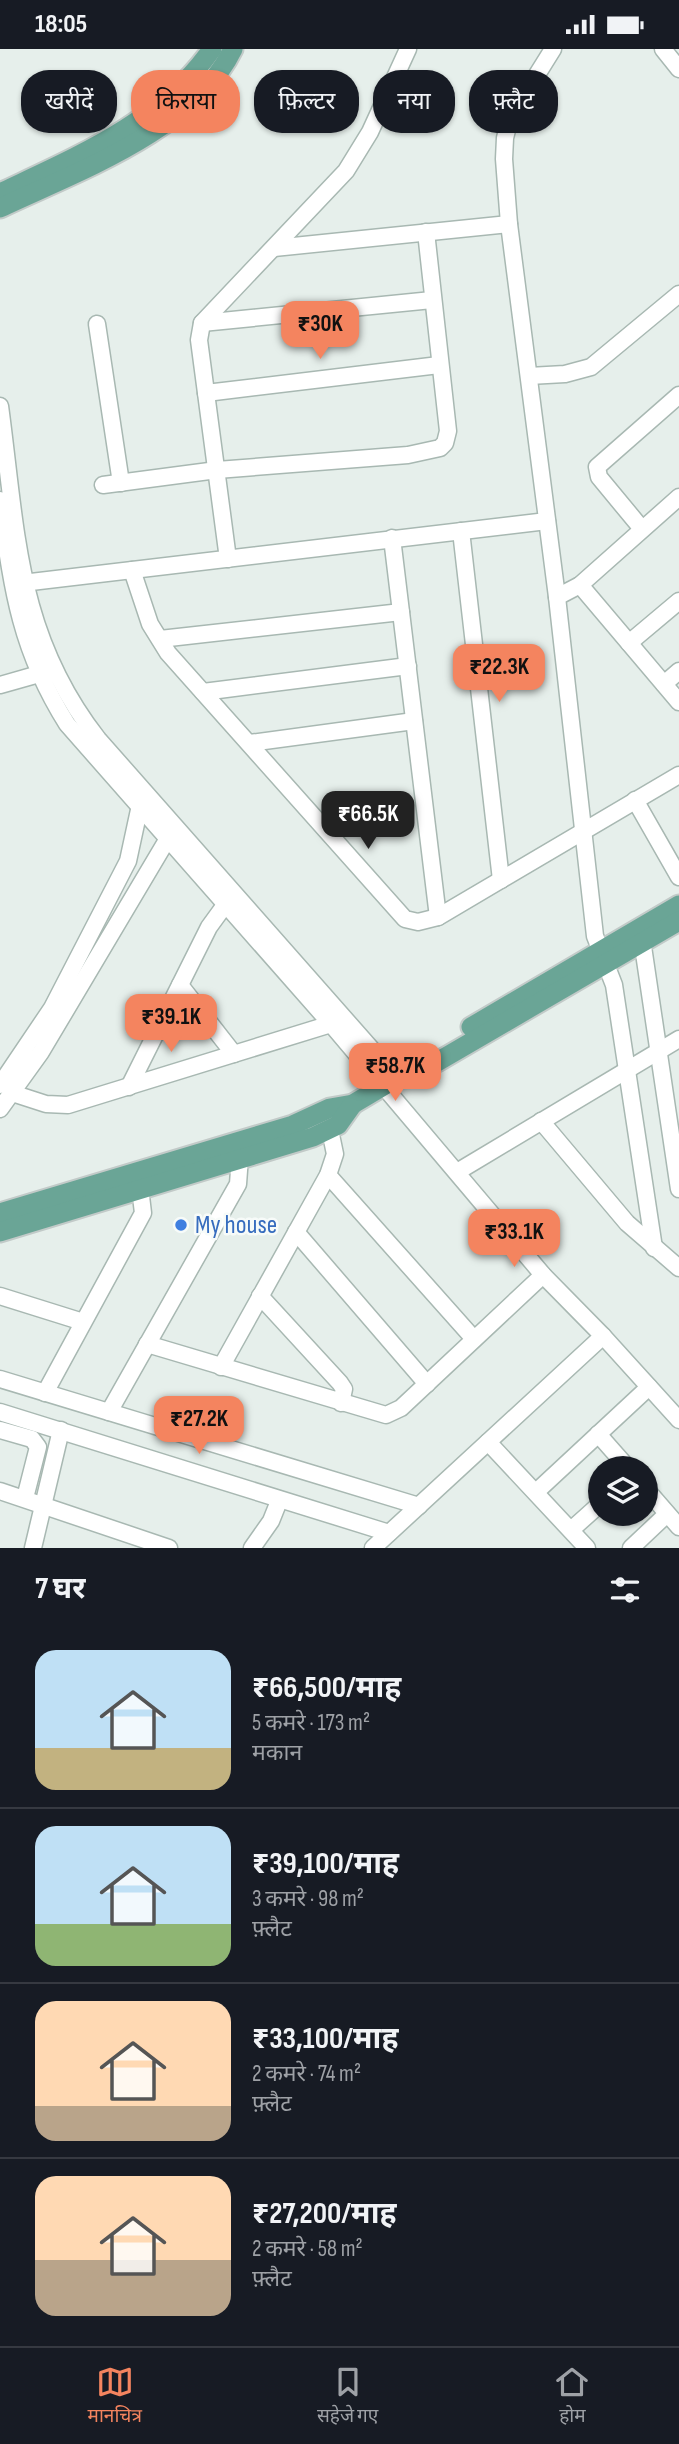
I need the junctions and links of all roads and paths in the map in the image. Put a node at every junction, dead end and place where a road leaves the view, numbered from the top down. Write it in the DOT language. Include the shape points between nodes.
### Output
graph roads {
  1 [pos="212,49"];
  2 [pos="233,49"];
  3 [pos="408,49"];
  4 [pos="553,49"];
  5 [pos="663,49"];
  6 [pos="678,65"];
  7 [pos="0,193"];
  8 [pos="0,208"];
  9 [pos="509,224"];
  10 [pos="426,232"];
  11 [pos="274,249"];
  12 [pos="679,294"];
  13 [pos="432,300"];
  14 [pos="202,323"];
  15 [pos="97,324"];
  16 [pos="439,366"];
  17 [pos="529,376"];
  18 [pos="206,393"];
  19 [pos="679,395"];
  20 [pos="0,406"];
  21 [pos="217,470"];
  22 [pos="121,483"];
  23 [pos="103,485"];
  24 [pos="679,497"];
  25 [pos="0,499"];
  26 [pos="547,521"];
  27 [pos="642,529"];
  28 [pos="461,531"];
  29 [pos="392,538"];
  30 [pos="228,559"];
  31 [pos="132,570"];
  32 [pos="18,584"];
  33 [pos="580,585"];
  34 [pos="557,597"];
  35 [pos="679,601"];
  36 [pos="401,612"];
  37 [pos="160,639"];
  38 [pos="629,643"];
  39 [pos="408,666"];
  40 [pos="679,671"];
  41 [pos="40,674"];
  42 [pos="664,684"];
  43 [pos="0,685"];
  44 [pos="203,692"];
  45 [pos="679,702"];
  46 [pos="414,720"];
  47 [pos="250,743"];
  48 [pos="679,775"];
  49 [pos="635,800"];
  50 [pos="139,810"];
  51 [pos="167,815"];
  52 [pos="155,827"];
  53 [pos="584,830"];
  54 [pos="167,840"];
  55 [pos="679,877"];
  56 [pos="501,880"];
  57 [pos="225,905"];
  58 [pos="679,905"];
  59 [pos="438,917"];
  60 [pos="679,921"];
  61 [pos="642,934"];
  62 [pos="602,957"];
  63 [pos="180,985"];
  64 [pos="331,1024"];
  65 [pos="679,1039"];
  66 [pos="660,1050"];
  67 [pos="234,1054"];
  68 [pos="0,1058"];
  69 [pos="16,1063"];
  70 [pos="627,1070"];
  71 [pos="390,1083"];
  72 [pos="129,1087"];
  73 [pos="6,1089"];
  74 [pos="353,1104"];
  75 [pos="0,1109"];
  76 [pos="541,1121"];
  77 [pos="330,1130"];
  78 [pos="240,1157"];
  79 [pos="677,1161"];
  80 [pos="457,1172"];
  81 [pos="328,1175"];
  82 [pos="140,1188"];
  83 [pos="679,1189"];
  84 [pos="0,1213"];
  85 [pos="0,1232"];
  86 [pos="296,1232"];
  87 [pos="654,1248"];
  88 [pos="679,1268"];
  89 [pos="543,1275"];
  90 [pos="0,1296"];
  91 [pos="260,1296"];
  92 [pos="83,1322"];
  93 [pos="603,1336"];
  94 [pos="474,1339"];
  95 [pos="147,1344"];
  96 [pos="221,1367"];
  97 [pos="0,1379"];
  98 [pos="427,1384"];
  99 [pos="649,1387"];
  100 [pos="45,1393"];
  101 [pos="341,1403"];
  102 [pos="0,1412"];
  103 [pos="109,1412"];
  104 [pos="679,1420"];
  105 [pos="0,1430"];
  106 [pos="61,1430"];
  107 [pos="598,1434"];
  108 [pos="488,1442"];
  109 [pos="617,1456"];
  110 [pos="0,1491"];
  111 [pos="536,1492"];
  112 [pos="25,1498"];
  113 [pos="279,1501"];
  114 [pos="658,1503"];
  115 [pos="43,1506"];
  116 [pos="419,1506"];
  117 [pos="667,1514"];
  118 [pos="588,1515"];
  119 [pos="679,1527"];
  120 [pos="571,1530"];
  121 [pos="383,1542"];
  122 [pos="141,1543"];
  123 [pos="33,1548"];
  124 [pos="169,1548"];
  125 [pos="252,1548"];
  126 [pos="587,1548"];
  127 [pos="631,1548"];
  1 -- 7 [label="main road" via="192,76 130,128"];
  2 -- 8 [label="main road" via="195,98 158,128 110,157"];
  3 -- 11 [label="street" via="357,155"];
  4 -- 9 [label="street" via="507,128"];
  5 -- 6 [label="street"];
  9 -- 10 [label="street"];
  9 -- 17 [label="street"];
  10 -- 11 [label="street"];
  10 -- 13 [label="street"];
  11 -- 14 [label="street"];
  12 -- 17 [label="street" via="591,367"];
  13 -- 14 [label="street"];
  13 -- 16 [label="street"];
  14 -- 18 [label="street" via="199,339"];
  15 -- 22 [label="street"];
  16 -- 18 [label="street"];
  16 -- 21 [label="street" via="448,431 440,448 408,455"];
  17 -- 26 [label="street"];
  18 -- 21 [label="street"];
  19 -- 27 [label="street" via="597,467 599,477"];
  20 -- 32 [label="street"];
  21 -- 22 [label="street"];
  21 -- 30 [label="street"];
  22 -- 23 [label="street"];
  24 -- 27 [label="street"];
  25 -- 32 [label="street"];
  26 -- 28 [label="street"];
  26 -- 34 [label="street"];
  27 -- 33 [label="street"];
  28 -- 29 [label="street"];
  28 -- 56 [label="street"];
  29 -- 30 [label="street"];
  29 -- 36 [label="street"];
  30 -- 31 [label="street"];
  31 -- 32 [label="street"];
  31 -- 37 [label="street" via="150,624"];
  32 -- 41 [label="street" via="17,613"];
  32 -- 51 [label="street" via="63,689 98,739"];
  33 -- 34 [label="street"];
  33 -- 38 [label="street"];
  34 -- 53 [label="street"];
  35 -- 38 [label="street"];
  36 -- 37 [label="street"];
  36 -- 39 [label="street"];
  37 -- 44 [label="street"];
  38 -- 42 [label="street"];
  39 -- 44 [label="street"];
  39 -- 46 [label="street"];
  40 -- 42 [label="street"];
  41 -- 43 [label="street"];
  41 -- 50 [label="street" via="67,724"];
  42 -- 45 [label="street"];
  44 -- 47 [label="street"];
  46 -- 47 [label="street"];
  46 -- 59 [label="street"];
  47 -- 59 [label="street" via="395,910 418,922"];
  48 -- 49 [label="street"];
  49 -- 53 [label="street"];
  49 -- 55 [label="street"];
  50 -- 52 [label="street"];
  50 -- 69 [label="street" via="128,862 52,1008"];
  51 -- 52 [label="street"];
  51 -- 71 [label="street"];
  52 -- 54 [label="street"];
  53 -- 56 [label="street"];
  53 -- 62 [label="street"];
  54 -- 57 [label="street"];
  54 -- 73 [label="street" via="41,1052"];
  56 -- 59 [label="street"];
  57 -- 63 [label="street"];
  57 -- 64 [label="street"];
  58 -- 61 [label="main road"];
  60 -- 61 [label="main road"];
  61 -- 62 [label="main road"];
  61 -- 66 [label="street"];
  62 -- 70 [label="street" via="614,985"];
  62 -- 71 [label="main road" via="428,1052 417,1066"];
  63 -- 67 [label="street"];
  63 -- 72 [label="street"];
  64 -- 67 [label="street"];
  64 -- 71 [label="street"];
  65 -- 66 [label="street"];
  66 -- 70 [label="street"];
  66 -- 79 [label="street"];
  67 -- 72 [label="street"];
  68 -- 69 [label="street"];
  69 -- 73 [label="street"];
  70 -- 76 [label="street"];
  70 -- 87 [label="street"];
  71 -- 74 [label="main road"];
  71 -- 80 [label="street"];
  72 -- 73 [label="street" via="68,1105 46,1104"];
  73 -- 75 [label="street"];
  74 -- 77 [label="main road" via="344,1120"];
  74 -- 84 [label="main road"];
  76 -- 80 [label="street"];
  76 -- 87 [label="street" via="627,1223"];
  77 -- 78 [label="main road"];
  77 -- 81 [label="street" via="335,1154"];
  78 -- 82 [label="main road"];
  78 -- 95 [label="street" via="238,1184"];
  79 -- 83 [label="street"];
  80 -- 89 [label="street"];
  81 -- 86 [label="street"];
  81 -- 94 [label="street"];
  82 -- 85 [label="main road"];
  82 -- 92 [label="street" via="143,1213"];
  86 -- 91 [label="street"];
  86 -- 98 [label="street"];
  87 -- 88 [label="street"];
  89 -- 93 [label="street"];
  89 -- 94 [label="street"];
  90 -- 92 [label="street"];
  91 -- 96 [label="street"];
  91 -- 101 [label="street" via="340,1383 344,1389"];
  92 -- 100 [label="street"];
  93 -- 99 [label="street"];
  93 -- 108 [label="street"];
  94 -- 98 [label="street"];
  95 -- 96 [label="street"];
  95 -- 103 [label="street"];
  96 -- 101 [label="street"];
  97 -- 100 [label="street"];
  98 -- 101 [label="street" via="386,1415"];
  99 -- 104 [label="street"];
  99 -- 107 [label="street"];
  100 -- 103 [label="street"];
  102 -- 106 [label="street"];
  103 -- 116 [label="street"];
  105 -- 112 [label="street" via="32,1439 38,1447"];
  106 -- 113 [label="street"];
  106 -- 115 [label="street"];
  107 -- 109 [label="street"];
  107 -- 111 [label="street"];
  108 -- 111 [label="street"];
  108 -- 116 [label="street"];
  110 -- 112 [label="street"];
  111 -- 120 [label="street"];
  112 -- 115 [label="street"];
  113 -- 121 [label="street"];
  113 -- 125 [label="street"];
  114 -- 117 [label="street"];
  115 -- 122 [label="street"];
  115 -- 123 [label="street"];
  116 -- 121 [label="street"];
  117 -- 119 [label="street"];
  117 -- 127 [label="street"];
  118 -- 120 [label="street"];
  120 -- 126 [label="street"];
  122 -- 124 [label="street"];
}
